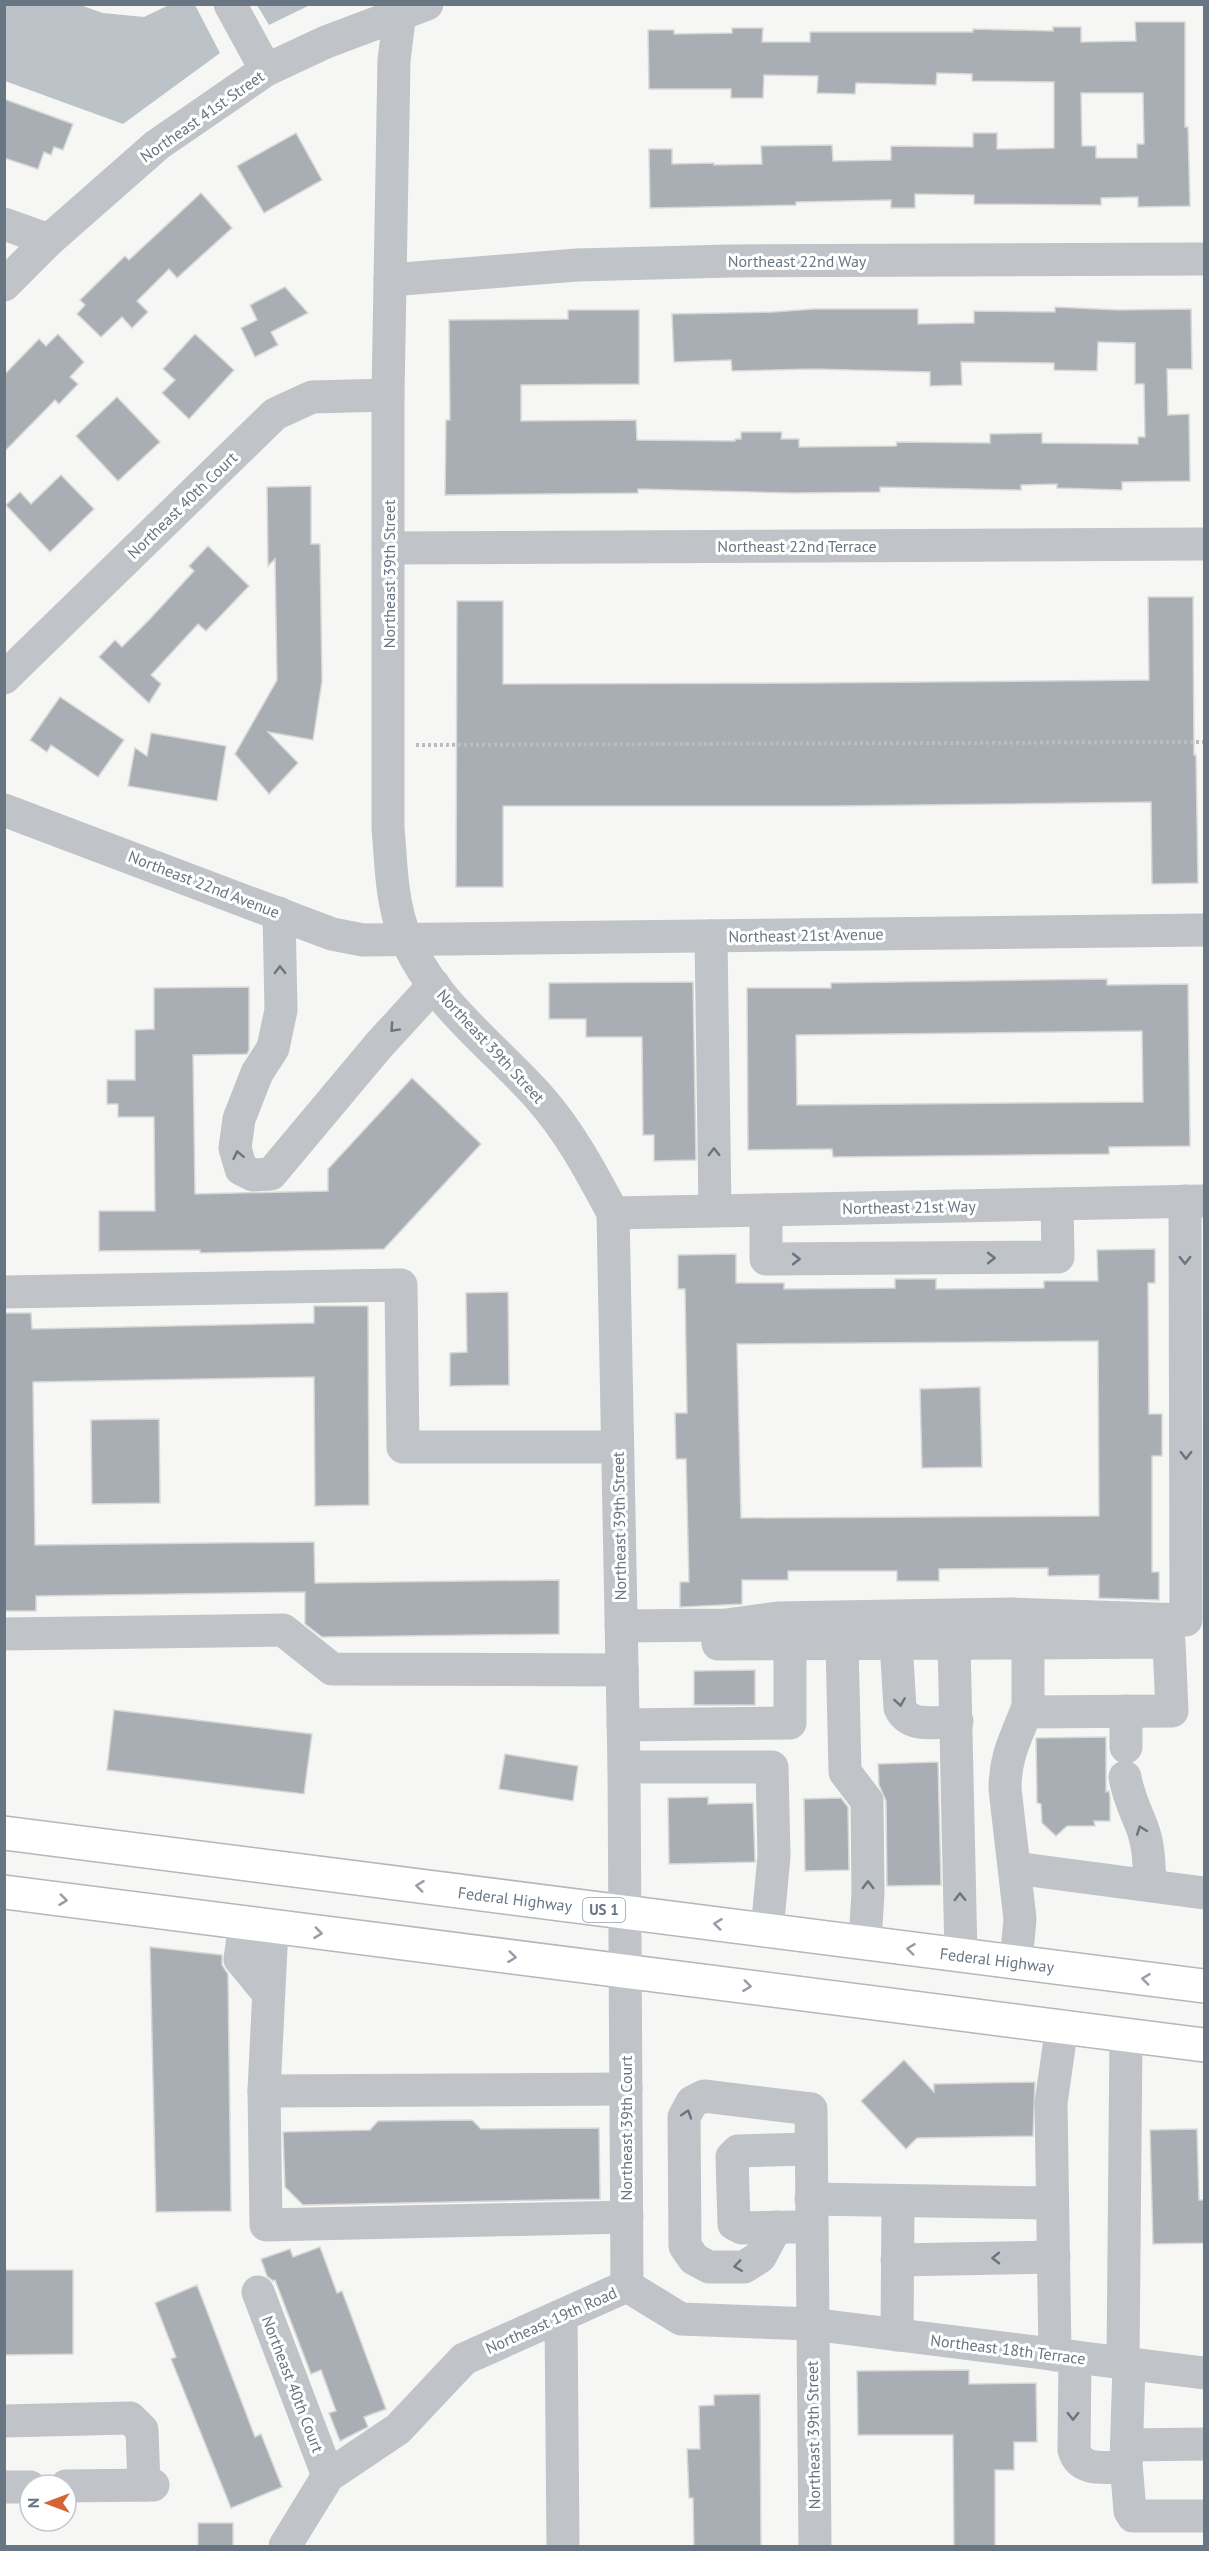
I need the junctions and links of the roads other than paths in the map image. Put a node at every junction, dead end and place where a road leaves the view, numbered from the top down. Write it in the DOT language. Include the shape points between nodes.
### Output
graph roads {
  1 [pos="230,4"];
  2 [pos="410,7"];
  3 [pos="258,57"];
  4 [pos="4,224"];
  5 [pos="49,240"];
  6 [pos="1204,259"];
  7 [pos="390,280"];
  8 [pos="4,285"];
  9 [pos="388,395"];
  10 [pos="1204,543"];
  11 [pos="389,548"];
  12 [pos="4,678"];
  13 [pos="4,810"];
  14 [pos="279,913"];
  15 [pos="1204,930"];
  16 [pos="711,936"];
  17 [pos="407,939"];
  18 [pos="434,985"];
  19 [pos="1195,1201"];
  20 [pos="1057,1204"];
  21 [pos="715,1210"];
  22 [pos="766,1210"];
  23 [pos="613,1213"];
  24 [pos="4,1292"];
  25 [pos="617,1447"];
  26 [pos="4,1634"];
  27 [pos="896,1643"];
  28 [pos="954,1643"];
  29 [pos="1028,1643"];
  30 [pos="790,1644"];
  31 [pos="842,1644"];
  32 [pos="622,1647"];
  33 [pos="1126,1711"];
  34 [pos="1026,1712"];
  35 [pos="957,1721"];
  36 [pos="623,1725"];
  37 [pos="624,1767"];
  38 [pos="4,1833"];
  39 [pos="1015,1868"];
  40 [pos="1150,1884"];
  41 [pos="4,1892"];
  42 [pos="1204,1893"];
  43 [pos="625,1913"];
  44 [pos="258,1925"];
  45 [pos="767,1931"];
  46 [pos="865,1943"];
  47 [pos="961,1955"];
  48 [pos="1016,1962"];
  49 [pos="626,1971"];
  50 [pos="1204,1986"];
  51 [pos="1062,2026"];
  52 [pos="1126,2035"];
  53 [pos="1204,2045"];
  54 [pos="626,2089"];
  55 [pos="264,2091"];
  56 [pos="811,2149"];
  57 [pos="898,2202"];
  58 [pos="1052,2203"];
  59 [pos="811,2213"];
  60 [pos="627,2217"];
  61 [pos="776,2227"];
  62 [pos="1054,2257"];
  63 [pos="897,2260"];
  64 [pos="627,2286"];
  65 [pos="258,2292"];
  66 [pos="561,2316"];
  67 [pos="811,2324"];
  68 [pos="897,2335"];
  69 [pos="1065,2356"];
  70 [pos="1126,2364"];
  71 [pos="1204,2373"];
  72 [pos="4,2421"];
  73 [pos="1204,2444"];
  74 [pos="1127,2454"];
  75 [pos="328,2476"];
  76 [pos="78,2487"];
  77 [pos="1204,2516"];
  78 [pos="285,2547"];
  79 [pos="563,2547"];
  80 [pos="815,2547"];
  1 -- 3 [label="street"];
  2 -- 3 [label="street, Northeast 41st Street" via="326,42"];
  2 -- 7 [label="street, Northeast 39th Street" via="394,60"];
  3 -- 5 [label="street, Northeast 41st Street"];
  4 -- 5 [label="street"];
  5 -- 8 [label="street, Northeast 41st Street"];
  6 -- 7 [label="street, Northeast 22nd Way" via="577,265"];
  7 -- 9 [label="street, Northeast 39th Street"];
  9 -- 11 [label="street, Northeast 39th Street"];
  9 -- 12 [label="street, Northeast 40th Court" via="312,397 275,414"];
  10 -- 11 [label="street, Northeast 22nd Terrace"];
  11 -- 17 [label="street, Northeast 39th Street" via="388,828 392,886"];
  13 -- 14 [label="street, Northeast 22nd Avenue"];
  14 -- 17 [label="street, Northeast 22nd Avenue" via="332,934 363,940"];
  18 -- 14 [label="street, one-way" via="272,1174 253,1175 241,1169 235,1148 242,1110 256,1073 273,1048 281,1010"];
  15 -- 16 [label="street, Northeast 21st Avenue"];
  16 -- 17 [label="street, Northeast 21st Avenue"];
  21 -- 16 [label="street, one-way"];
  17 -- 18 [label="street, Northeast 39th Street"];
  18 -- 23 [label="street, Northeast 39th Street" via="444,1000 539,1096 579,1150"];
  19 -- 20 [label="street, Northeast 21st Way"];
  19 -- 32 [label="street, one-way" via="1186,1620 1011,1614 778,1618"];
  20 -- 22 [label="street, Northeast 21st Way"];
  22 -- 20 [label="street, one-way" via="766,1259 1058,1257"];
  21 -- 22 [label="street, Northeast 21st Way"];
  21 -- 23 [label="street, Northeast 21st Way"];
  23 -- 25 [label="street, Northeast 39th Street"];
  24 -- 25 [label="street" via="401,1286 402,1447"];
  25 -- 32 [label="street, Northeast 39th Street"];
  26 -- 32 [label="street" via="283,1630 332,1668"];
  27 -- 28 [label="street"];
  27 -- 31 [label="street"];
  27 -- 35 [label="street, one-way" via="900,1708 904,1716 916,1722"];
  28 -- 29 [label="street"];
  28 -- 35 [label="street"];
  29 -- 33 [label="street" via="1169,1642 1172,1711"];
  29 -- 34 [label="street"];
  30 -- 31 [label="street"];
  30 -- 32 [label="street"];
  30 -- 36 [label="street" via="790,1723"];
  46 -- 31 [label="street, one-way" via="867,1801 845,1772"];
  32 -- 36 [label="street, Northeast 39th Street"];
  33 -- 34 [label="street"];
  40 -- 33 [label="street, one-way" via="1142,1827 1128,1796"];
  34 -- 39 [label="street" via="1005,1770"];
  47 -- 35 [label="street, one-way"];
  36 -- 37 [label="street, Northeast 39th Street"];
  37 -- 43 [label="street, Northeast 39th Street"];
  37 -- 45 [label="street" via="772,1767 774,1856"];
  43 -- 38 [label="main road, Federal Highway / US 1, one-way"];
  39 -- 40 [label="street"];
  39 -- 48 [label="street" via="1020,1928"];
  40 -- 42 [label="street"];
  41 -- 44 [label="main road, one-way"];
  45 -- 43 [label="main road, Federal Highway / US 1, one-way"];
  43 -- 49 [label="street, Northeast 39th Street"];
  44 -- 49 [label="main road, one-way"];
  44 -- 55 [label="street" via="240,1959 268,1993"];
  45 -- 46 [label="main road, Federal Highway / US 1"];
  47 -- 46 [label="main road, Federal Highway / US 1, one-way"];
  47 -- 48 [label="main road, Federal Highway / US 1"];
  50 -- 48 [label="main road, Federal Highway / US 1, one-way"];
  49 -- 51 [label="main road, one-way"];
  49 -- 54 [label="street, Northeast 39th Court"];
  51 -- 52 [label="main road"];
  51 -- 58 [label="street" via="1052,2103"];
  52 -- 53 [label="main road"];
  52 -- 70 [label="street"];
  54 -- 55 [label="street"];
  54 -- 60 [label="street, Northeast 39th Court"];
  55 -- 60 [label="street" via="266,2224"];
  56 -- 59 [label="street, Northeast 39th Street"];
  56 -- 61 [label="street" via="738,2151 732,2157 734,2223 742,2228"];
  61 -- 56 [label="street, Northeast 39th Street, one-way" via="760,2257 744,2267 709,2267 694,2259 685,2246 684,2117 692,2102 704,2096 811,2109"];
  57 -- 58 [label="street"];
  57 -- 59 [label="street"];
  57 -- 63 [label="street"];
  58 -- 62 [label="street"];
  59 -- 61 [label="street"];
  59 -- 67 [label="street, Northeast 39th Street"];
  60 -- 64 [label="street, Northeast 39th Court"];
  62 -- 63 [label="street, one-way"];
  62 -- 69 [label="street"];
  63 -- 68 [label="street"];
  64 -- 66 [label="street, Northeast 19th Road"];
  64 -- 67 [label="street, Northeast 19th Road" via="681,2319"];
  65 -- 75 [label="street, Northeast 40th Court"];
  66 -- 75 [label="street, Northeast 19th Road" via="465,2359 398,2429"];
  66 -- 79 [label="street"];
  67 -- 68 [label="street, Northeast 18th Terrace"];
  67 -- 80 [label="street, Northeast 39th Street"];
  68 -- 69 [label="street, Northeast 18th Terrace"];
  69 -- 70 [label="street, Northeast 18th Terrace"];
  69 -- 74 [label="street, one-way" via="1077,2459 1082,2464 1101,2467 1124,2466"];
  70 -- 71 [label="street, Northeast 18th Terrace"];
  70 -- 74 [label="street"];
  72 -- 76 [label="street" via="130,2418 142,2430 149,2485"];
  73 -- 74 [label="street"];
  74 -- 77 [label="street" via="1133,2516"];
  75 -- 78 [label="street"];
}
